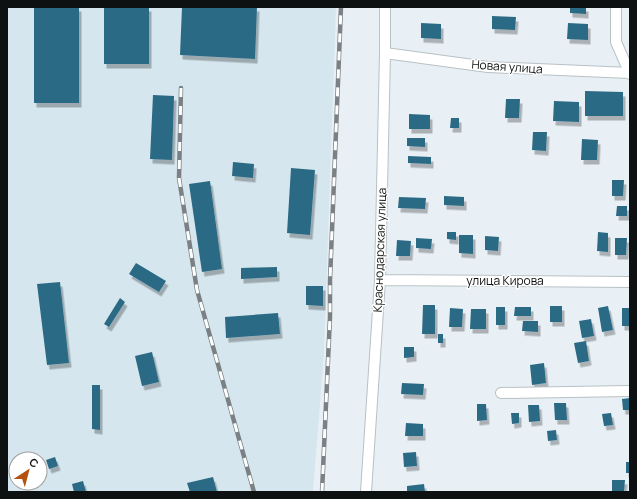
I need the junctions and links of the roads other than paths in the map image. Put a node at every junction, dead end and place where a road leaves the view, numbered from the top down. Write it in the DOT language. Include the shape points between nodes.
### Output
graph roads {
  1 [pos="384,7"];
  2 [pos="616,7"];
  3 [pos="384,54"];
  4 [pos="630,73"];
  5 [pos="380,280"];
  6 [pos="630,282"];
  7 [pos="630,391"];
  8 [pos="500,393"];
  9 [pos="366,492"];
  1 -- 3 [label="street, Краснодарская улица"];
  2 -- 4 [label="street" via="616,42"];
  3 -- 4 [label="street, Новая улица" via="488,67"];
  3 -- 5 [label="street, Краснодарская улица"];
  5 -- 6 [label="street, улица Кирова"];
  5 -- 9 [label="street, Краснодарская улица"];
  7 -- 8 [label="street"];
}
